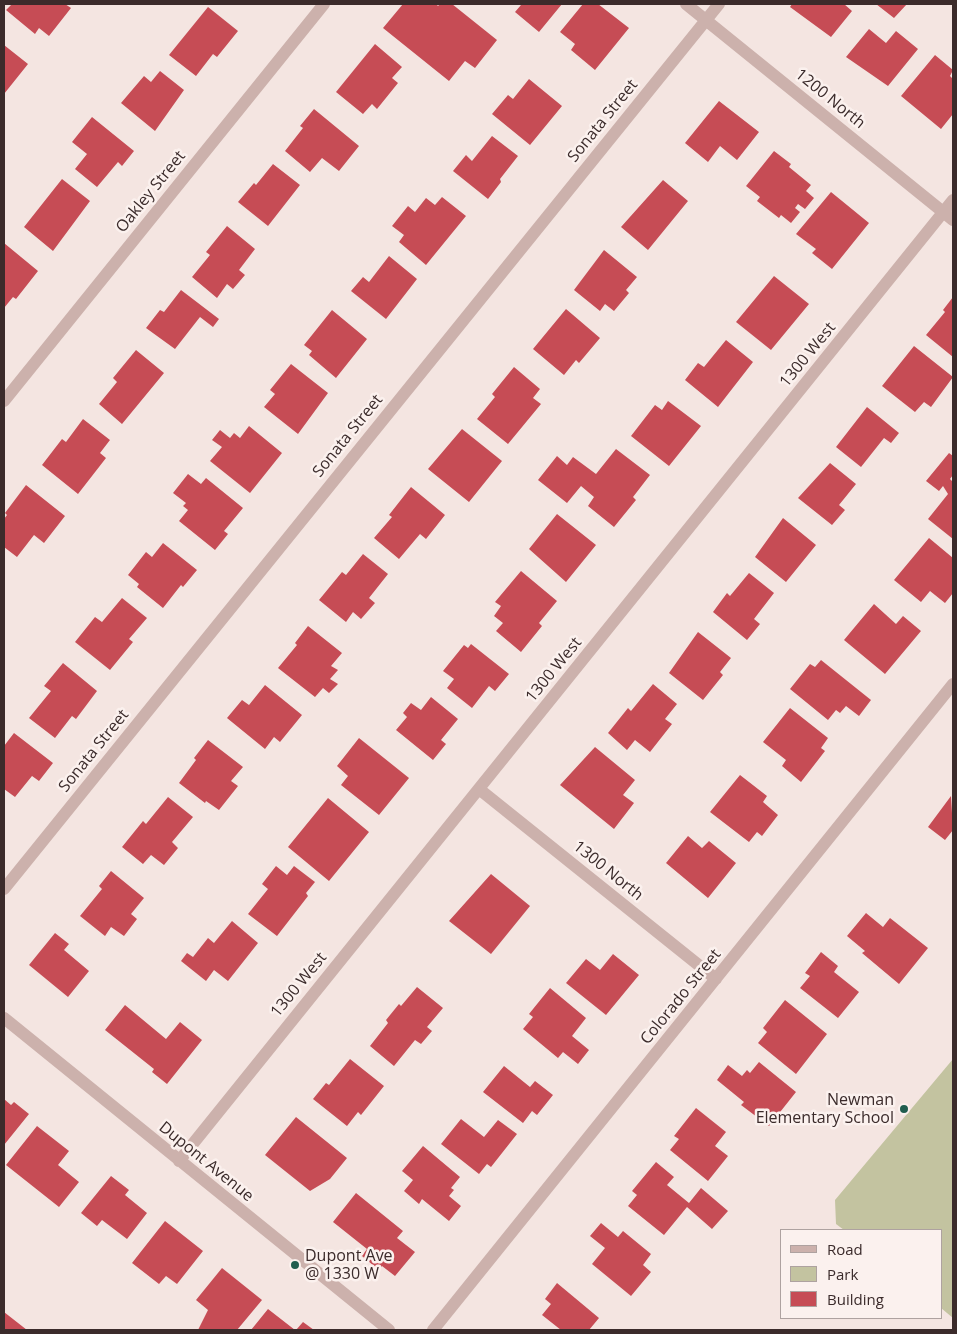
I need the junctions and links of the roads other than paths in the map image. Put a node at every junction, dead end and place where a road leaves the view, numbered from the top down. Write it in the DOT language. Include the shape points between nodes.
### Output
graph roads {
  1 [pos="324,4"];
  2 [pos="686,4"];
  3 [pos="718,4"];
  4 [pos="706,20"];
  5 [pos="953,200"];
  6 [pos="948,216"];
  7 [pos="4,401"];
  8 [pos="953,684"];
  9 [pos="479,789"];
  10 [pos="4,889"];
  11 [pos="716,979"];
  12 [pos="4,1018"];
  13 [pos="179,1161"];
  14 [pos="389,1330"];
  15 [pos="433,1330"];
  1 -- 7 [label="street, Oakley Street"];
  2 -- 4 [label="street, 1200 North"];
  3 -- 4 [label="street, Sonata Street"];
  4 -- 6 [label="street, 1200 North"];
  4 -- 10 [label="street, Sonata Street"];
  5 -- 6 [label="street, 1300 West"];
  6 -- 9 [label="street, 1300 West"];
  8 -- 11 [label="street, Colorado Street"];
  9 -- 11 [label="street, 1300 North"];
  9 -- 13 [label="street, 1300 West"];
  11 -- 15 [label="street, Colorado Street"];
  12 -- 13 [label="street, Dupont Avenue"];
  13 -- 14 [label="street, Dupont Avenue"];
}
